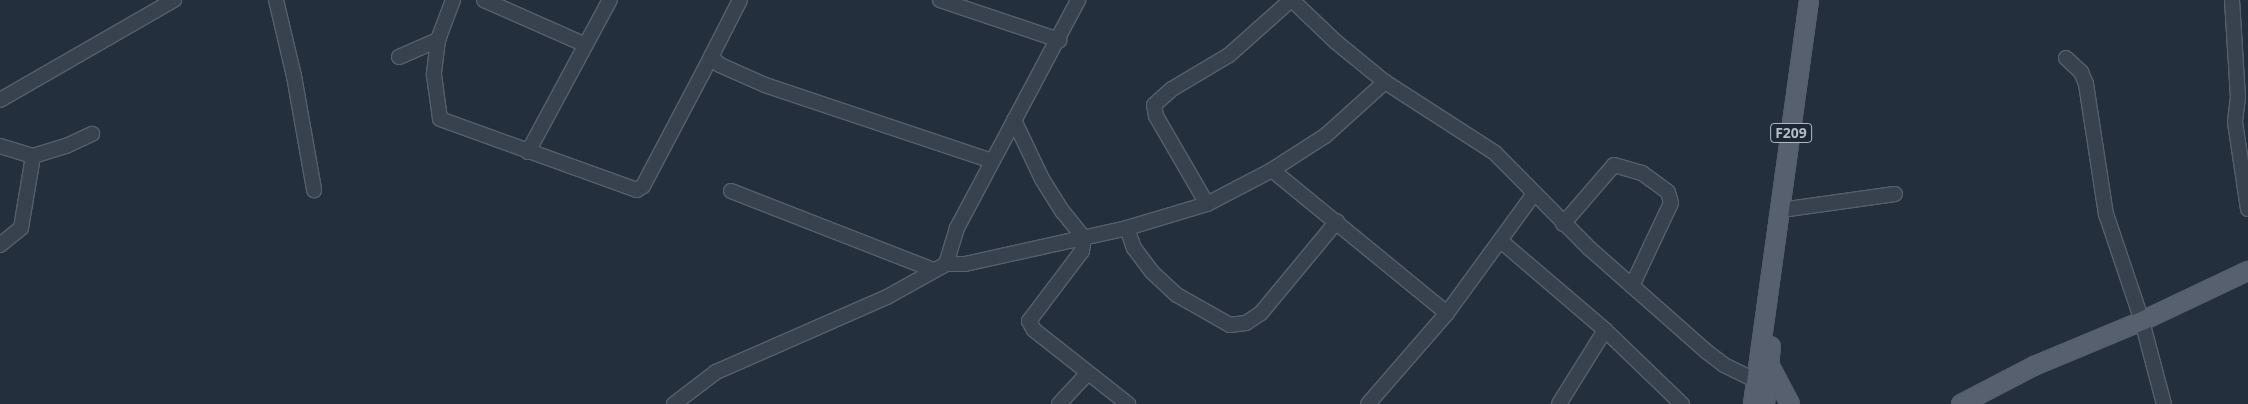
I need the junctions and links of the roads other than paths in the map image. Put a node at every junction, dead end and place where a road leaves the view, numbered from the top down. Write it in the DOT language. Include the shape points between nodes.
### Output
graph roads {
  1 [pos="174,0"];
  2 [pos="276,0"];
  3 [pos="453,0"];
  4 [pos="484,0"];
  5 [pos="610,0"];
  6 [pos="740,0"];
  7 [pos="940,0"];
  8 [pos="1078,0"];
  9 [pos="1291,0"];
  10 [pos="1809,0"];
  11 [pos="2232,0"];
  12 [pos="438,40"];
  13 [pos="1059,40"];
  14 [pos="586,45"];
  15 [pos="399,57"];
  16 [pos="711,57"];
  17 [pos="2066,58"];
  18 [pos="1385,82"];
  19 [pos="2243,96"];
  20 [pos="0,100"];
  21 [pos="1014,120"];
  22 [pos="92,134"];
  23 [pos="0,146"];
  24 [pos="528,152"];
  25 [pos="33,156"];
  26 [pos="992,161"];
  27 [pos="1272,170"];
  28 [pos="314,190"];
  29 [pos="731,191"];
  30 [pos="1895,194"];
  31 [pos="1533,195"];
  32 [pos="1207,204"];
  33 [pos="2248,209"];
  34 [pos="1781,210"];
  35 [pos="1336,221"];
  36 [pos="1564,224"];
  37 [pos="1127,228"];
  38 [pos="1084,238"];
  39 [pos="1502,242"];
  40 [pos="0,245"];
  41 [pos="1774,266"];
  42 [pos="940,267"];
  43 [pos="2248,271"];
  44 [pos="1632,286"];
  45 [pos="1447,313"];
  46 [pos="2142,321"];
  47 [pos="1605,330"];
  48 [pos="1770,366"];
  49 [pos="1087,374"];
  50 [pos="1755,380"];
  51 [pos="674,404"];
  52 [pos="1059,404"];
  53 [pos="1128,404"];
  54 [pos="1368,404"];
  55 [pos="1559,404"];
  56 [pos="1682,404"];
  57 [pos="1753,404"];
  58 [pos="1765,404"];
  59 [pos="1790,404"];
  60 [pos="1963,404"];
  61 [pos="2164,404"];
  1 -- 20 [label="street"];
  2 -- 28 [label="street" via="294,76"];
  3 -- 12 [label="street"];
  4 -- 14 [label="street"];
  5 -- 14 [label="street"];
  6 -- 16 [label="street"];
  7 -- 13 [label="street"];
  8 -- 13 [label="street"];
  9 -- 18 [label="street"];
  9 -- 32 [label="street" via="1236,49 1172,89 1154,105 1156,116"];
  10 -- 34 [label="main road, F209"];
  11 -- 19 [label="street"];
  12 -- 15 [label="street"];
  12 -- 24 [label="street" via="434,76 440,119"];
  13 -- 21 [label="street"];
  14 -- 24 [label="street"];
  16 -- 24 [label="street" via="643,186 637,190"];
  16 -- 26 [label="street" via="720,65 764,85"];
  17 -- 46 [label="street" via="2081,72 2086,84 2106,214"];
  18 -- 27 [label="street" via="1325,136"];
  18 -- 31 [label="street" via="1494,153"];
  19 -- 33 [label="street" via="2235,122"];
  21 -- 26 [label="street"];
  21 -- 38 [label="street" via="1042,179 1062,212"];
  22 -- 25 [label="street"];
  23 -- 25 [label="street"];
  25 -- 40 [label="street" via="21,228"];
  26 -- 42 [label="street"];
  27 -- 32 [label="street"];
  27 -- 35 [label="street"];
  29 -- 42 [label="street"];
  30 -- 34 [label="street"];
  31 -- 36 [label="street"];
  31 -- 39 [label="street"];
  32 -- 37 [label="street"];
  34 -- 41 [label="main road, F209"];
  35 -- 37 [label="street" via="1261,313 1246,323 1230,325 1177,294 1152,272 1134,248"];
  35 -- 45 [label="street"];
  36 -- 44 [label="street"];
  36 -- 44 [label="street" via="1614,165 1642,173 1668,192 1671,203"];
  37 -- 38 [label="street"];
  38 -- 42 [label="street"];
  38 -- 49 [label="street" via="1082,250 1029,321 1034,330"];
  39 -- 45 [label="street"];
  39 -- 47 [label="street"];
  41 -- 48 [label="main road, F209" via="1776,285"];
  41 -- 50 [label="main road, F209"];
  42 -- 51 [label="street" via="887,297 716,372"];
  43 -- 46 [label="main road"];
  44 -- 50 [label="street" via="1724,365"];
  45 -- 54 [label="street"];
  46 -- 60 [label="main road" via="2034,366"];
  46 -- 61 [label="street"];
  47 -- 55 [label="street"];
  47 -- 56 [label="street"];
  48 -- 58 [label="main road, F209"];
  48 -- 59 [label="main road"];
  49 -- 52 [label="street"];
  49 -- 53 [label="street"];
  50 -- 57 [label="main road, F209"];
}
